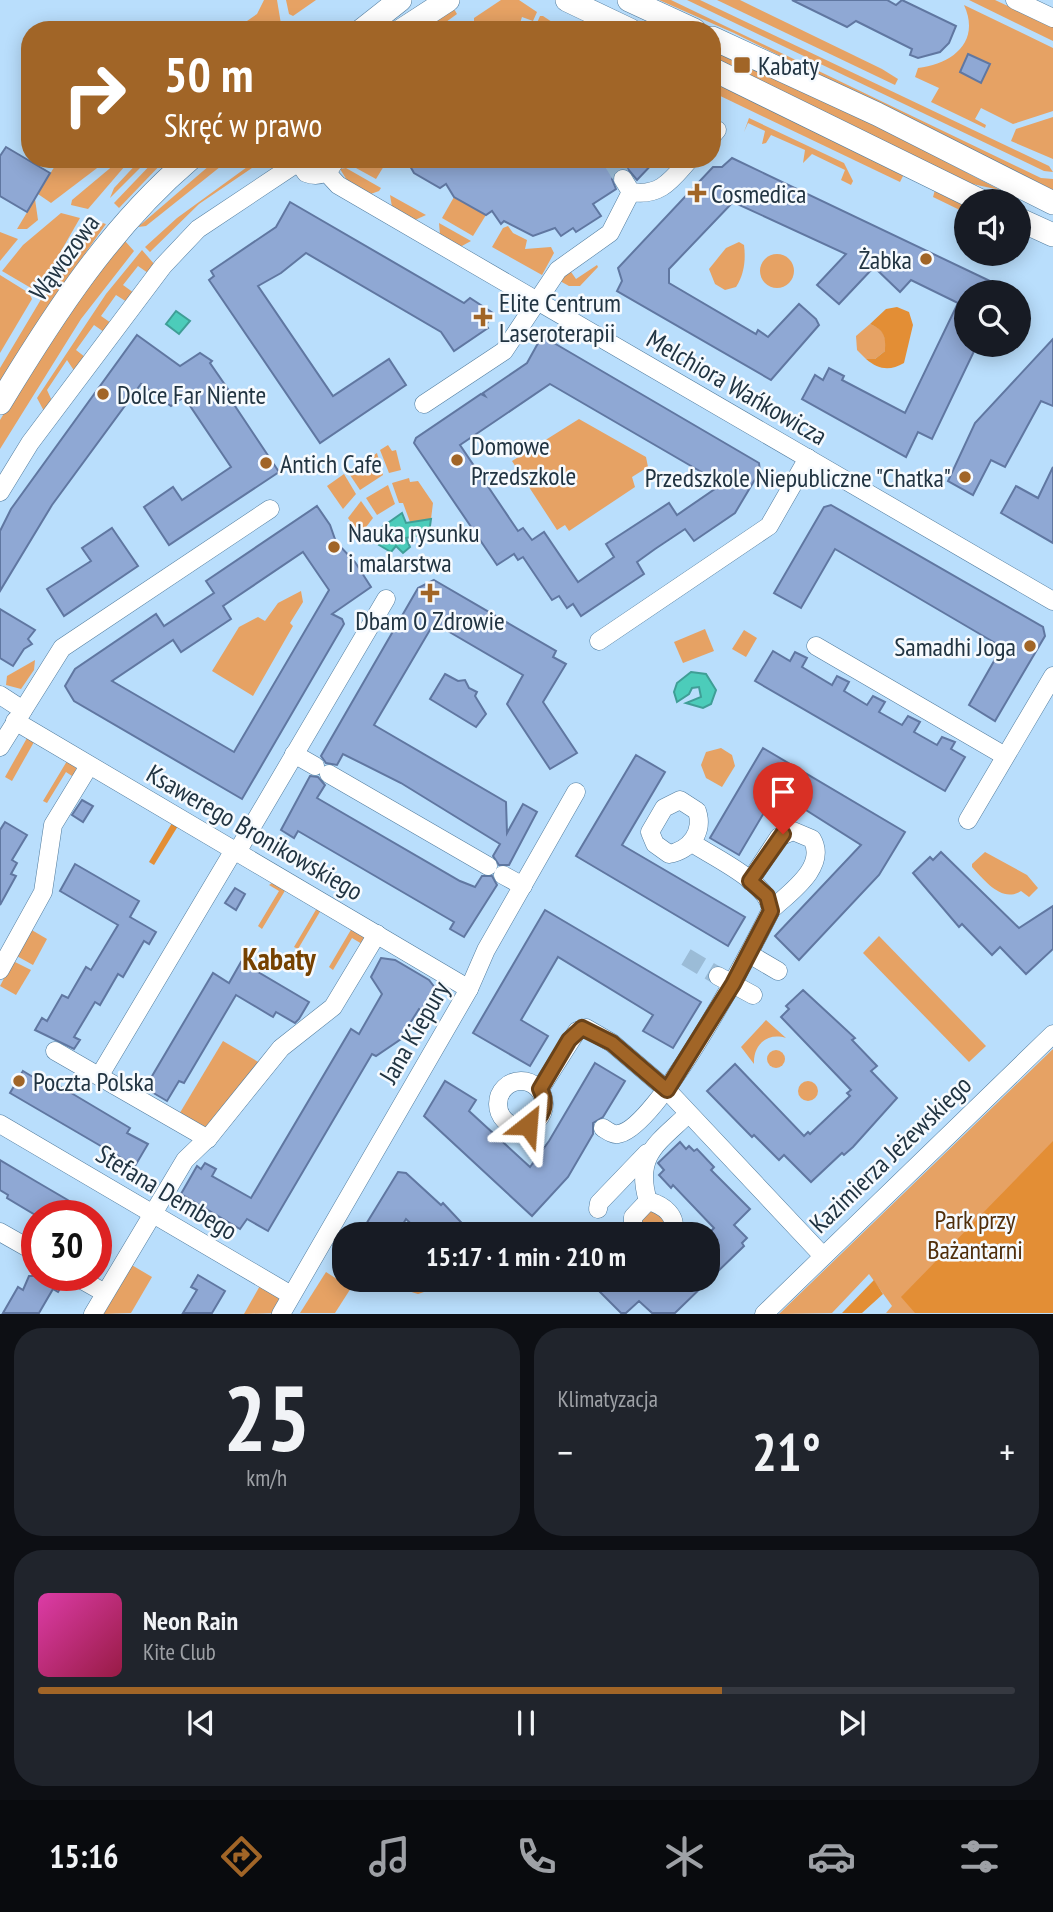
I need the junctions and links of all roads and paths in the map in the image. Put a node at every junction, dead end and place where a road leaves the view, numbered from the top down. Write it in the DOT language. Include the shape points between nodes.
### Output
graph roads {
  1 [pos="400,0"];
  2 [pos="449,0"];
  3 [pos="567,0"];
  4 [pos="629,0"];
  5 [pos="1015,0"];
  6 [pos="1053,18"];
  7 [pos="373,21"];
  8 [pos="416,21"];
  9 [pos="611,21"];
  10 [pos="674,21"];
  11 [pos="721,42"];
  12 [pos="721,73"];
  13 [pos="180,168"];
  14 [pos="287,168"];
  15 [pos="304,168"];
  16 [pos="327,168"];
  17 [pos="332,168"];
  18 [pos="682,168"];
  19 [pos="957,189"];
  20 [pos="1053,204"];
  21 [pos="1031,225"];
  22 [pos="1053,236"];
  23 [pos="536,301"];
  24 [pos="0,403"];
  25 [pos="424,404"];
  26 [pos="808,458"];
  27 [pos="0,492"];
  28 [pos="270,509"];
  29 [pos="386,599"];
  30 [pos="1053,601"];
  31 [pos="600,640"];
  32 [pos="816,646"];
  33 [pos="1053,676"];
  34 [pos="0,695"];
  35 [pos="9,728"];
  36 [pos="294,754"];
  37 [pos="1005,756"];
  38 [pos="89,766"];
  39 [pos="576,792"];
  40 [pos="968,820"];
  41 [pos="692,843"];
  42 [pos="236,851"];
  43 [pos="750,881"];
  44 [pos="523,886"];
  45 [pos="771,911"];
  46 [pos="377,933"];
  47 [pos="749,954"];
  48 [pos="0,970"];
  49 [pos="778,971"];
  50 [pos="726,980"];
  51 [pos="469,989"];
  52 [pos="753,995"];
  53 [pos="1053,1034"];
  54 [pos="55,1051"];
  55 [pos="100,1075"];
  56 [pos="540,1089"];
  57 [pos="667,1090"];
  58 [pos="688,1114"];
  59 [pos="0,1124"];
  60 [pos="603,1128"];
  61 [pos="208,1139"];
  62 [pos="650,1150"];
  63 [pos="648,1201"];
  64 [pos="598,1209"];
  65 [pos="151,1214"];
  66 [pos="633,1222"];
  67 [pos="674,1222"];
  68 [pos="1,1236"];
  69 [pos="21,1245"];
  70 [pos="823,1256"];
  71 [pos="101,1291"];
  72 [pos="105,1293"];
  73 [pos="291,1295"];
  74 [pos="93,1314"];
  75 [pos="281,1314"];
  76 [pos="764,1314"];
  1 -- 7 [label="street"];
  2 -- 8 [label="street"];
  3 -- 9 [label="street"];
  4 -- 10 [label="street"];
  5 -- 6 [label="street"];
  11 -- 20 [label="street" via="877,114"];
  12 -- 19 [label="street"];
  13 -- 24 [label="street, Wąwozowa" via="98,254"];
  14 -- 27 [label="street" via="198,229 163,266 30,443"];
  15 -- 16 [label="street" via="312,175"];
  17 -- 23 [label="street, Melchiora Wańkowicza" via="338,185"];
  18 -- 23 [label="street" via="661,190 652,193 627,185 610,233 563,265"];
  21 -- 22 [label="street"];
  23 -- 25 [label="street" via="504,351"];
  23 -- 26 [label="street, Melchiora Wańkowicza"];
  26 -- 30 [label="street, Melchiora Wańkowicza"];
  26 -- 31 [label="street" via="769,526"];
  28 -- 35 [label="street" via="62,648"];
  29 -- 36 [label="street"];
  32 -- 37 [label="street"];
  33 -- 37 [label="street"];
  34 -- 35 [label="street, Ksawerego Bronikowskiego"];
  35 -- 38 [label="street, Ksawerego Bronikowskiego"];
  36 -- 42 [label="street"];
  36 -- 44 [label="street"];
  37 -- 40 [label="street"];
  38 -- 42 [label="street, Ksawerego Bronikowskiego"];
  38 -- 48 [label="street" via="53,825 43,891"];
  39 -- 44 [label="street, Jana Kiepury"];
  41 -- 43 [label="street"];
  42 -- 46 [label="street, Ksawerego Bronikowskiego"];
  42 -- 55 [label="street"];
  43 -- 45 [label="street" via="767,896"];
  43 -- 45 [label="street" via="781,835 793,831 812,839 817,855 814,867"];
  44 -- 51 [label="street, Jana Kiepury"];
  45 -- 47 [label="street"];
  46 -- 51 [label="street, Ksawerego Bronikowskiego"];
  46 -- 61 [label="street" via="333,1007 281,1048"];
  47 -- 49 [label="street"];
  47 -- 50 [label="street"];
  50 -- 52 [label="street"];
  50 -- 57 [label="street"];
  51 -- 73 [label="street, Jana Kiepury"];
  53 -- 70 [label="street, Kazimierza Jeżewskiego"];
  54 -- 55 [label="street"];
  55 -- 61 [label="street"];
  56 -- 57 [label="street" via="569,1040 586,1028 612,1043"];
  57 -- 58 [label="street"];
  57 -- 60 [label="street" via="624,1132 614,1134"];
  58 -- 62 [label="street"];
  58 -- 70 [label="street"];
  59 -- 65 [label="street, Stefana Dembego"];
  61 -- 65 [label="street" via="185,1160"];
  62 -- 63 [label="street" via="642,1177"];
  62 -- 64 [label="street"];
  63 -- 66 [label="street"];
  63 -- 67 [label="street" via="668,1211"];
  65 -- 72 [label="street"];
  65 -- 73 [label="street, Stefana Dembego"];
  68 -- 69 [label="street"];
  70 -- 76 [label="street, Kazimierza Jeżewskiego"];
  71 -- 72 [label="street"];
  72 -- 74 [label="street"];
  73 -- 75 [label="street"];
}
